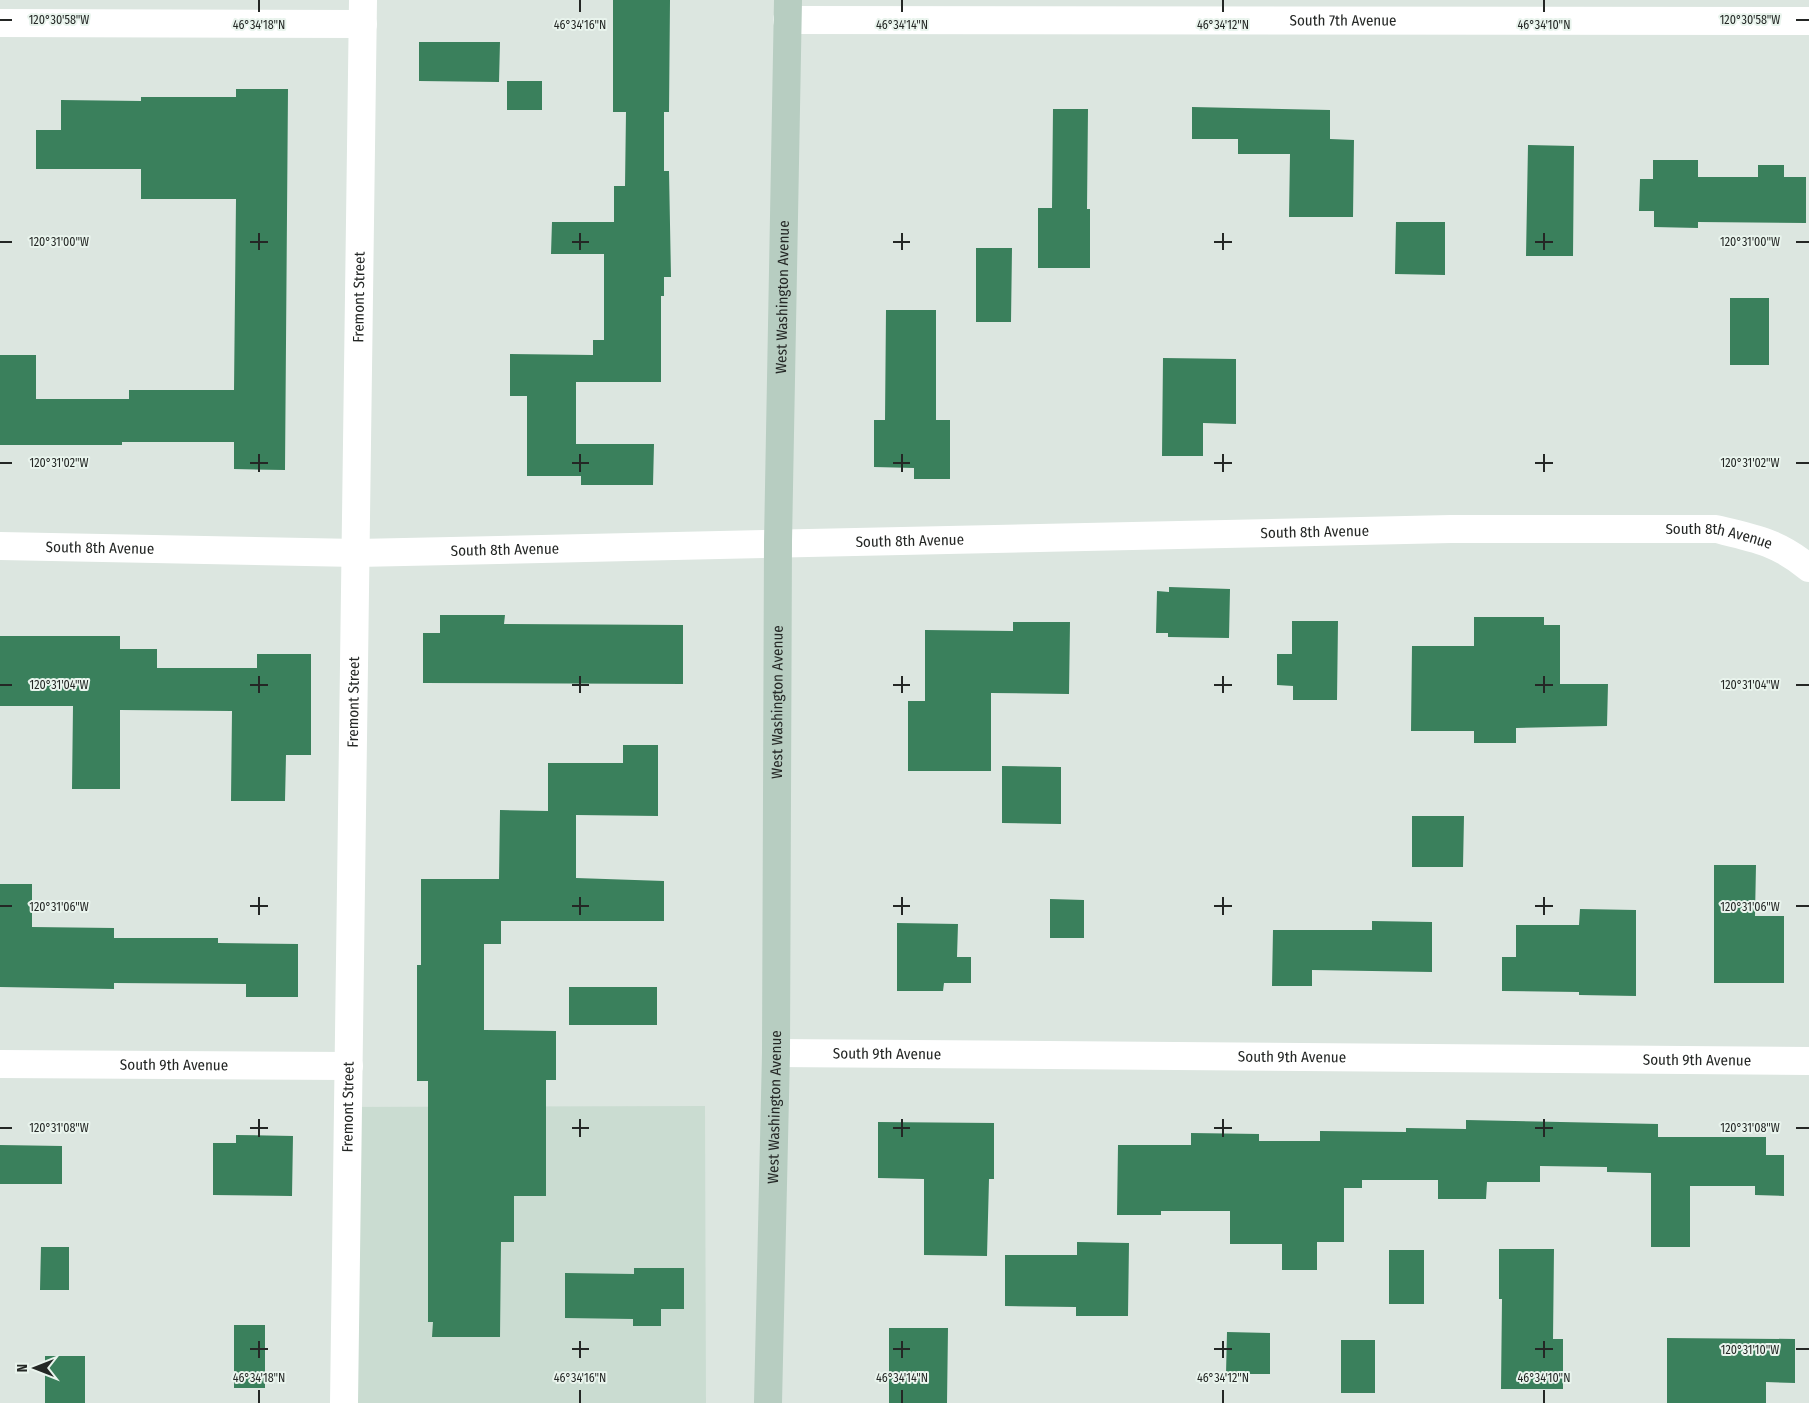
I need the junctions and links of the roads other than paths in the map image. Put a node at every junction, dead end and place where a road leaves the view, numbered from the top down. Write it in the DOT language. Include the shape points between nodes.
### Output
graph roads {
  1 [pos="788,10"];
  2 [pos="363,12"];
  3 [pos="1809,22"];
  4 [pos="0,23"];
  5 [pos="778,542"];
  6 [pos="0,546"];
  7 [pos="357,553"];
  8 [pos="1809,568"];
  9 [pos="776,1053"];
  10 [pos="1809,1061"];
  11 [pos="0,1064"];
  12 [pos="348,1066"];
  13 [pos="344,1403"];
  14 [pos="768,1403"];
  1 -- 3 [label="street, South 7th Avenue"];
  1 -- 5 [label="main road, West Washington Avenue"];
  2 -- 4 [label="street"];
  2 -- 7 [label="street, Fremont Street"];
  5 -- 7 [label="street, South 8th Avenue"];
  5 -- 8 [label="street, South 8th Avenue" via="1441,529 1716,529 1758,539 1791,553"];
  5 -- 9 [label="main road, West Washington Avenue"];
  6 -- 7 [label="street, South 8th Avenue"];
  7 -- 12 [label="street, Fremont Street"];
  9 -- 10 [label="street, South 9th Avenue"];
  9 -- 14 [label="main road, West Washington Avenue"];
  11 -- 12 [label="street, South 9th Avenue"];
  12 -- 13 [label="street, Fremont Street"];
}
